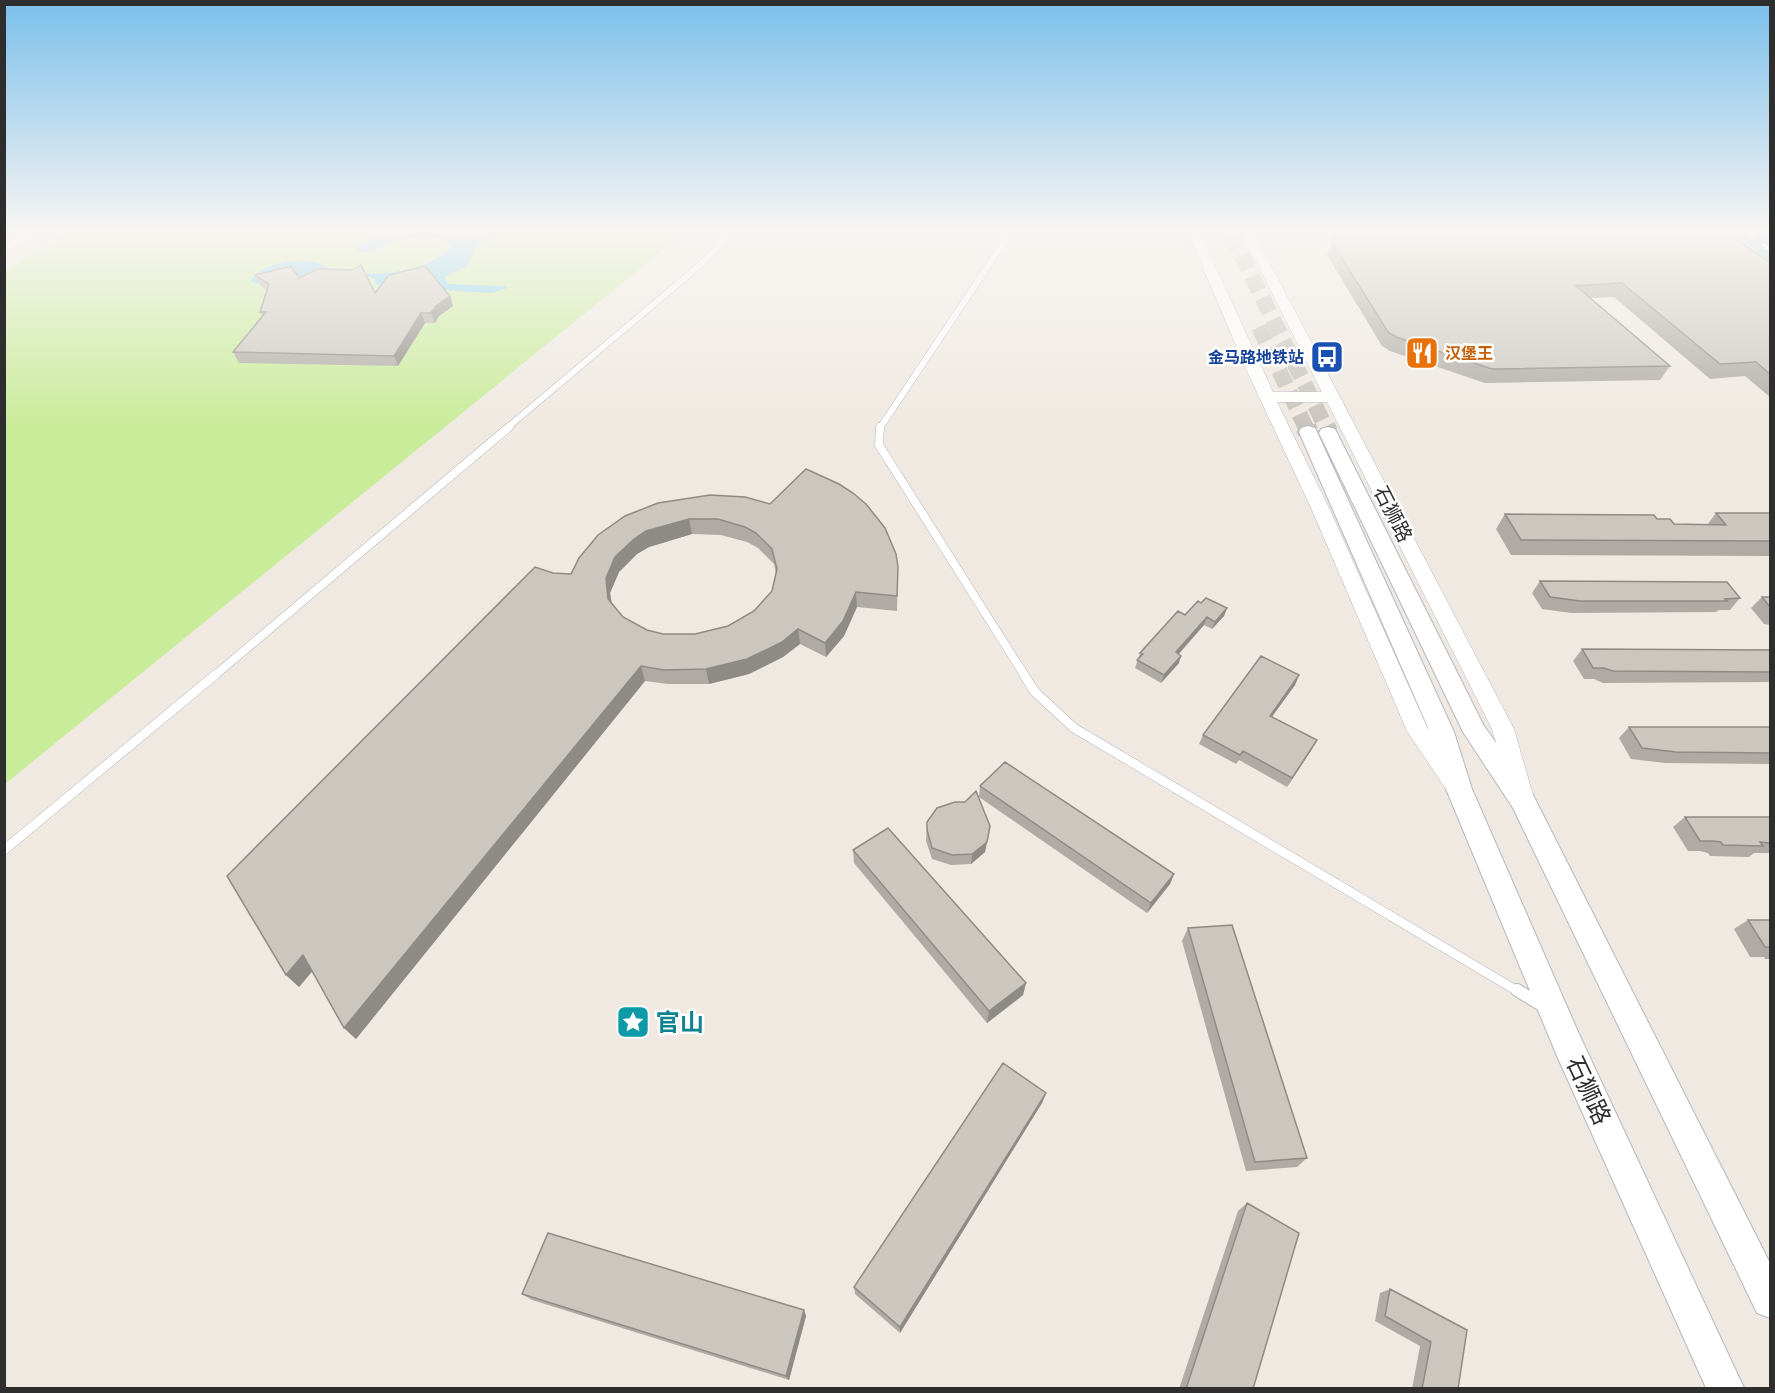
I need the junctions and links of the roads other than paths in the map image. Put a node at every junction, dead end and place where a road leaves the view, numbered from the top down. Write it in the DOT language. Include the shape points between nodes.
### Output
graph roads {
  1 [pos="660,298"];
  2 [pos="966,298"];
  3 [pos="1223,298"];
  4 [pos="1281,298"];
  5 [pos="1268,397"];
  6 [pos="1333,398"];
  7 [pos="1459,789"];
  8 [pos="1524,801"];
  9 [pos="4,850"];
  10 [pos="1554,1012"];
  11 [pos="1770,1300"];
  12 [pos="1725,1389"];
  1 -- 9 [label="lane"];
  2 -- 10 [label="lane" via="880,425 879,445 1035,692 1074,728"];
  3 -- 5 [label="street, 石狮路"];
  4 -- 6 [label="street, 石狮路"];
  5 -- 6 [label="street"];
  5 -- 7 [label="street, 石狮路" via="1418,731"];
  6 -- 8 [label="street, 石狮路" via="1503,729"];
  7 -- 8 [label="main road, 石狮路" via="1442,732 1318,432 1475,732"];
  7 -- 10 [label="main road, 石狮路"];
  8 -- 11 [label="main road, 石狮路"];
  10 -- 12 [label="main road, 石狮路"];
}
